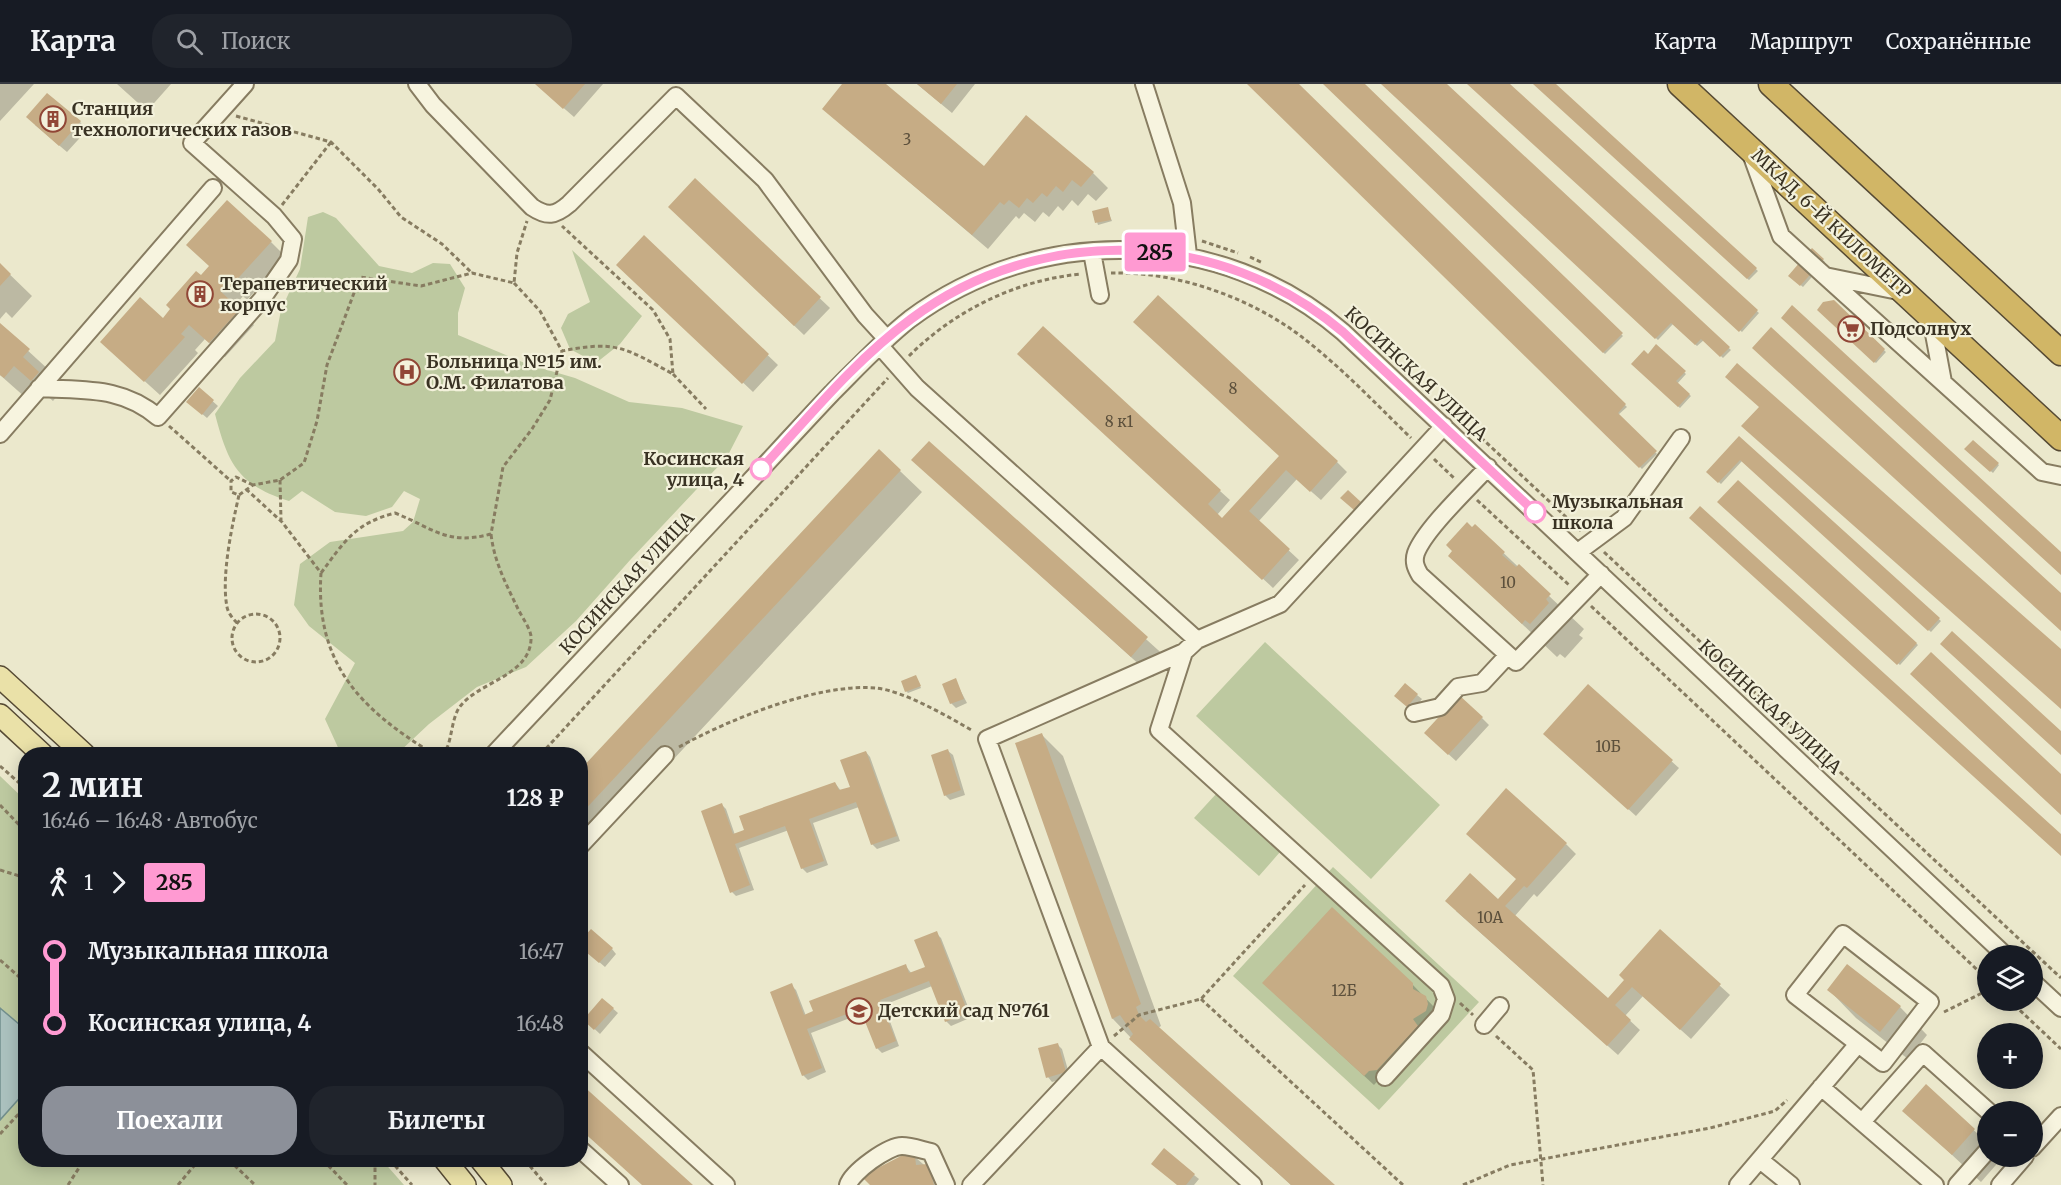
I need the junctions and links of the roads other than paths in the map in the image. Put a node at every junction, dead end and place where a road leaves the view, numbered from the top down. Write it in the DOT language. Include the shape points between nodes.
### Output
graph roads {
  1 [pos="245,84"];
  2 [pos="417,84"];
  3 [pos="1143,84"];
  4 [pos="1680,84"];
  5 [pos="1771,84"];
  6 [pos="1748,148"];
  7 [pos="213,188"];
  8 [pos="1092,252"];
  9 [pos="1188,255"];
  10 [pos="1825,276"];
  11 [pos="1903,292"];
  12 [pos="1100,295"];
  13 [pos="1931,318"];
  14 [pos="884,342"];
  15 [pos="2061,353"];
  16 [pos="1943,382"];
  17 [pos="39,388"];
  18 [pos="1444,426"];
  19 [pos="0,434"];
  20 [pos="1681,438"];
  21 [pos="2061,438"];
  22 [pos="1488,467"];
  23 [pos="2061,476"];
  24 [pos="1578,552"];
  25 [pos="1601,574"];
  26 [pos="1197,640"];
  27 [pos="1184,652"];
  28 [pos="1508,655"];
  29 [pos="0,676"];
  30 [pos="1414,713"];
  31 [pos="0,716"];
  32 [pos="34,747"];
  33 [pos="76,747"];
  34 [pos="501,747"];
  35 [pos="664,755"];
  36 [pos="588,837"];
  37 [pos="1994,945"];
  38 [pos="2043,991"];
  39 [pos="1500,1006"];
  40 [pos="2061,1008"];
  41 [pos="1484,1025"];
  42 [pos="1858,1044"];
  43 [pos="1101,1047"];
  44 [pos="588,1060"];
  45 [pos="1385,1077"];
  46 [pos="1821,1087"];
  47 [pos="1977,1101"];
  48 [pos="2061,1116"];
  49 [pos="1862,1122"];
  50 [pos="2043,1136"];
  51 [pos="588,1156"];
  52 [pos="1760,1160"];
  53 [pos="1977,1162"];
  54 [pos="451,1167"];
  55 [pos="487,1167"];
  56 [pos="2016,1167"];
  57 [pos="465,1185"];
  58 [pos="501,1185"];
  59 [pos="620,1185"];
  60 [pos="726,1185"];
  61 [pos="848,1185"];
  62 [pos="946,1185"];
  63 [pos="970,1185"];
  64 [pos="1254,1185"];
  65 [pos="1738,1185"];
  66 [pos="1791,1185"];
  67 [pos="1935,1185"];
  68 [pos="1957,1185"];
  69 [pos="2000,1185"];
  1 -- 17 [label="street" via="192,143 274,216 293,239 288,260 262,298 158,417 141,402 113,393"];
  2 -- 14 [label="street" via="538,211 557,214 676,96 765,180"];
  3 -- 9 [label="street" via="1182,203"];
  4 -- 6 [label="highway, МКАД, 6-Й КИЛОМЕТР"];
  5 -- 15 [label="highway"];
  6 -- 10 [label="street" via="1781,236"];
  6 -- 11 [label="highway, МКАД, 6-Й КИЛОМЕТР"];
  7 -- 17 [label="street"];
  8 -- 9 [label="street, КОСИНСКАЯ УЛИЦА"];
  8 -- 12 [label="street"];
  8 -- 14 [label="street, КОСИНСКАЯ УЛИЦА" via="1030,260 980,278 929,306"];
  9 -- 18 [label="street, КОСИНСКАЯ УЛИЦА" via="1245,273 1308,305 1343,332"];
  10 -- 11 [label="street"];
  10 -- 16 [label="street"];
  11 -- 13 [label="highway, МКАД, 6-Й КИЛОМЕТР"];
  13 -- 16 [label="street"];
  13 -- 21 [label="highway, МКАД, 6-Й КИЛОМЕТР"];
  14 -- 26 [label="street" via="917,388"];
  14 -- 34 [label="street, КОСИНСКАЯ УЛИЦА"];
  16 -- 23 [label="street" via="2042,472"];
  17 -- 19 [label="street"];
  18 -- 22 [label="street, КОСИНСКАЯ УЛИЦА"];
  18 -- 26 [label="street" via="1280,604"];
  20 -- 24 [label="street" via="1624,518"];
  22 -- 24 [label="street, КОСИНСКАЯ УЛИЦА"];
  22 -- 28 [label="street" via="1423,540 1415,555 1415,565 1420,575"];
  24 -- 25 [label="street, КОСИНСКАЯ УЛИЦА"];
  25 -- 28 [label="street" via="1516,662"];
  25 -- 37 [label="street, КОСИНСКАЯ УЛИЦА"];
  26 -- 27 [label="street"];
  27 -- 43 [label="street" via="987,739"];
  27 -- 45 [label="street" via="1159,730 1442,986 1446,999 1441,1015"];
  28 -- 30 [label="street" via="1482,683 1458,687 1440,707"];
  29 -- 33 [label="main road"];
  31 -- 32 [label="main road"];
  35 -- 36 [label="street"];
  38 -- 40 [label="street"];
  39 -- 41 [label="street"];
  42 -- 42 [label="street" via="1883,1063 1930,1002 1843,934 1795,995"];
  42 -- 46 [label="street"];
  43 -- 63 [label="street"];
  43 -- 64 [label="street"];
  44 -- 60 [label="street"];
  46 -- 49 [label="street"];
  46 -- 65 [label="street"];
  47 -- 49 [label="street" via="1923,1053"];
  48 -- 50 [label="street"];
  49 -- 67 [label="street"];
  51 -- 59 [label="street"];
  52 -- 66 [label="street"];
  53 -- 68 [label="street"];
  54 -- 57 [label="main road"];
  55 -- 58 [label="main road"];
  56 -- 69 [label="street"];
  61 -- 62 [label="street" via="866,1164 900,1146 931,1152"];
}
